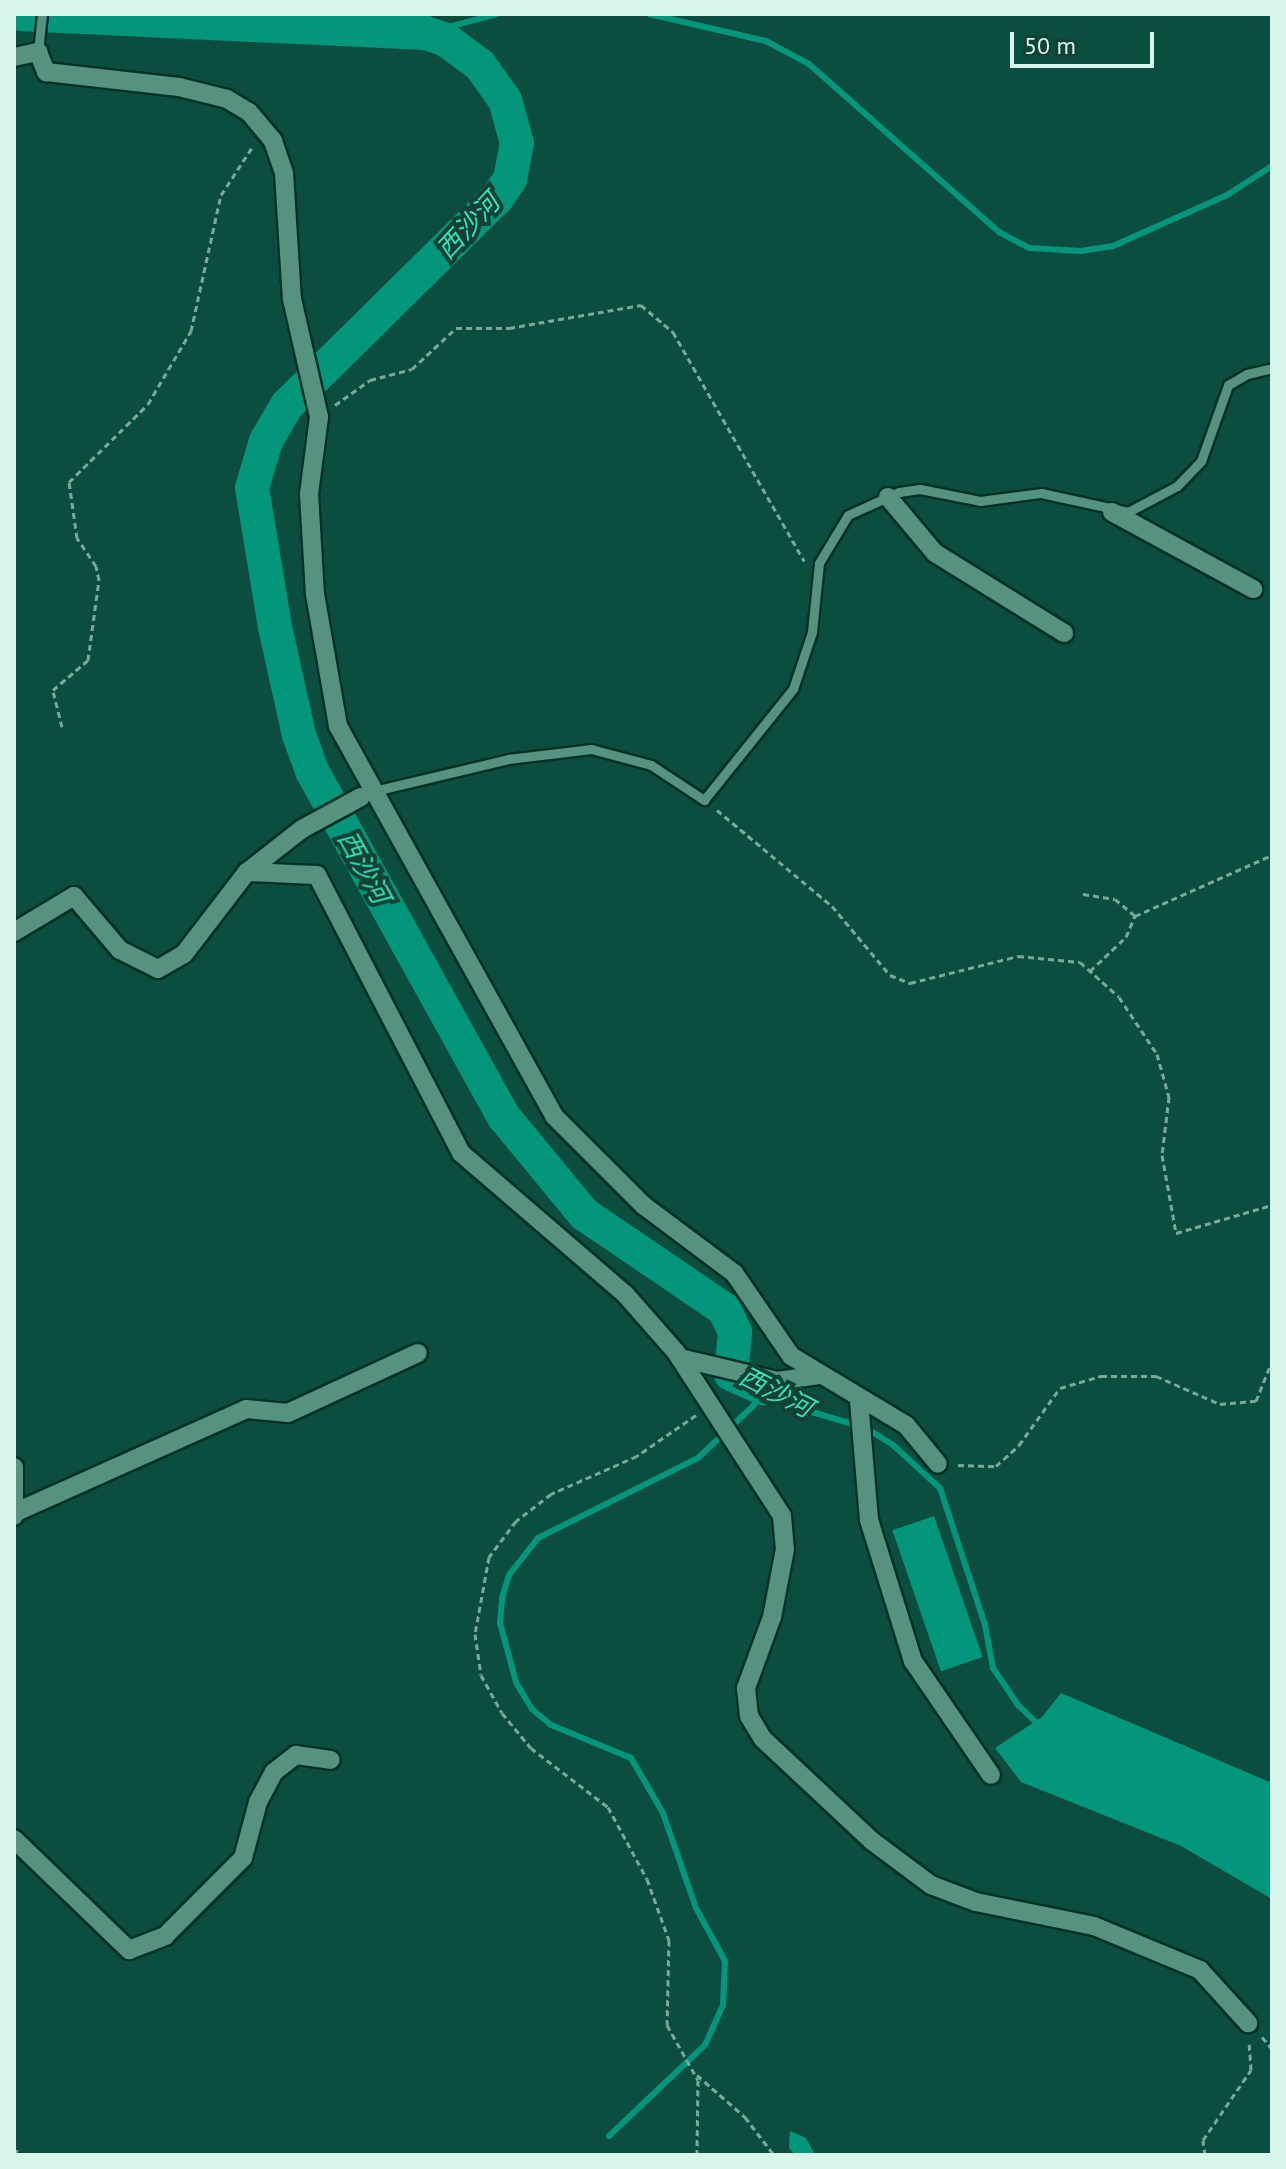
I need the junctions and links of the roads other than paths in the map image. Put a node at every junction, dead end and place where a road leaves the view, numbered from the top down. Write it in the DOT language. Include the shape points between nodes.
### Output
graph roads {
  1 [pos="42,14"];
  2 [pos="38,52"];
  3 [pos="14,57"];
  4 [pos="1272,368"];
  5 [pos="888,497"];
  6 [pos="1112,512"];
  7 [pos="1253,589"];
  8 [pos="1064,633"];
  9 [pos="368,794"];
  10 [pos="247,872"];
  11 [pos="14,932"];
  12 [pos="418,1353"];
  13 [pos="680,1358"];
  14 [pos="819,1375"];
  15 [pos="859,1401"];
  16 [pos="938,1464"];
  17 [pos="14,1467"];
  18 [pos="16,1489"];
  19 [pos="14,1514"];
  20 [pos="331,1760"];
  21 [pos="991,1775"];
  22 [pos="14,1839"];
  23 [pos="1248,2023"];
  1 -- 2 [label="lane"];
  2 -- 3 [label="street"];
  2 -- 9 [label="street" via="46,72 179,87 227,99 266,130 284,173 290,279 319,417 309,494 315,594 338,726"];
  4 -- 6 [label="lane" via="1228,385 1209,446 1189,475 1144,505"];
  5 -- 6 [label="lane" via="920,489 980,501 1041,493"];
  5 -- 8 [label="street" via="935,553"];
  5 -- 9 [label="lane" via="848,515 819,563 812,632 793,689 704,800 651,765 591,749 508,759"];
  6 -- 7 [label="street"];
  9 -- 10 [label="street" via="302,829"];
  9 -- 14 [label="street" via="554,1116 643,1205 734,1273 791,1356"];
  10 -- 11 [label="street" via="184,954 158,969 120,950 74,896"];
  10 -- 13 [label="street" via="317,875 461,1153 625,1294"];
  12 -- 19 [label="street" via="288,1413 246,1409"];
  13 -- 14 [label="street" via="777,1381"];
  13 -- 23 [label="street" via="782,1516 785,1549 772,1617 746,1688 749,1716 763,1739 872,1841 931,1885 976,1902 1094,1926 1200,1970"];
  14 -- 15 [label="street"];
  15 -- 16 [label="street" via="906,1425"];
  15 -- 21 [label="street" via="869,1520 913,1661"];
  17 -- 18 [label="street"];
  18 -- 19 [label="street"];
  20 -- 22 [label="street" via="296,1755 274,1772 258,1802 243,1858 165,1936 129,1950"];
}
